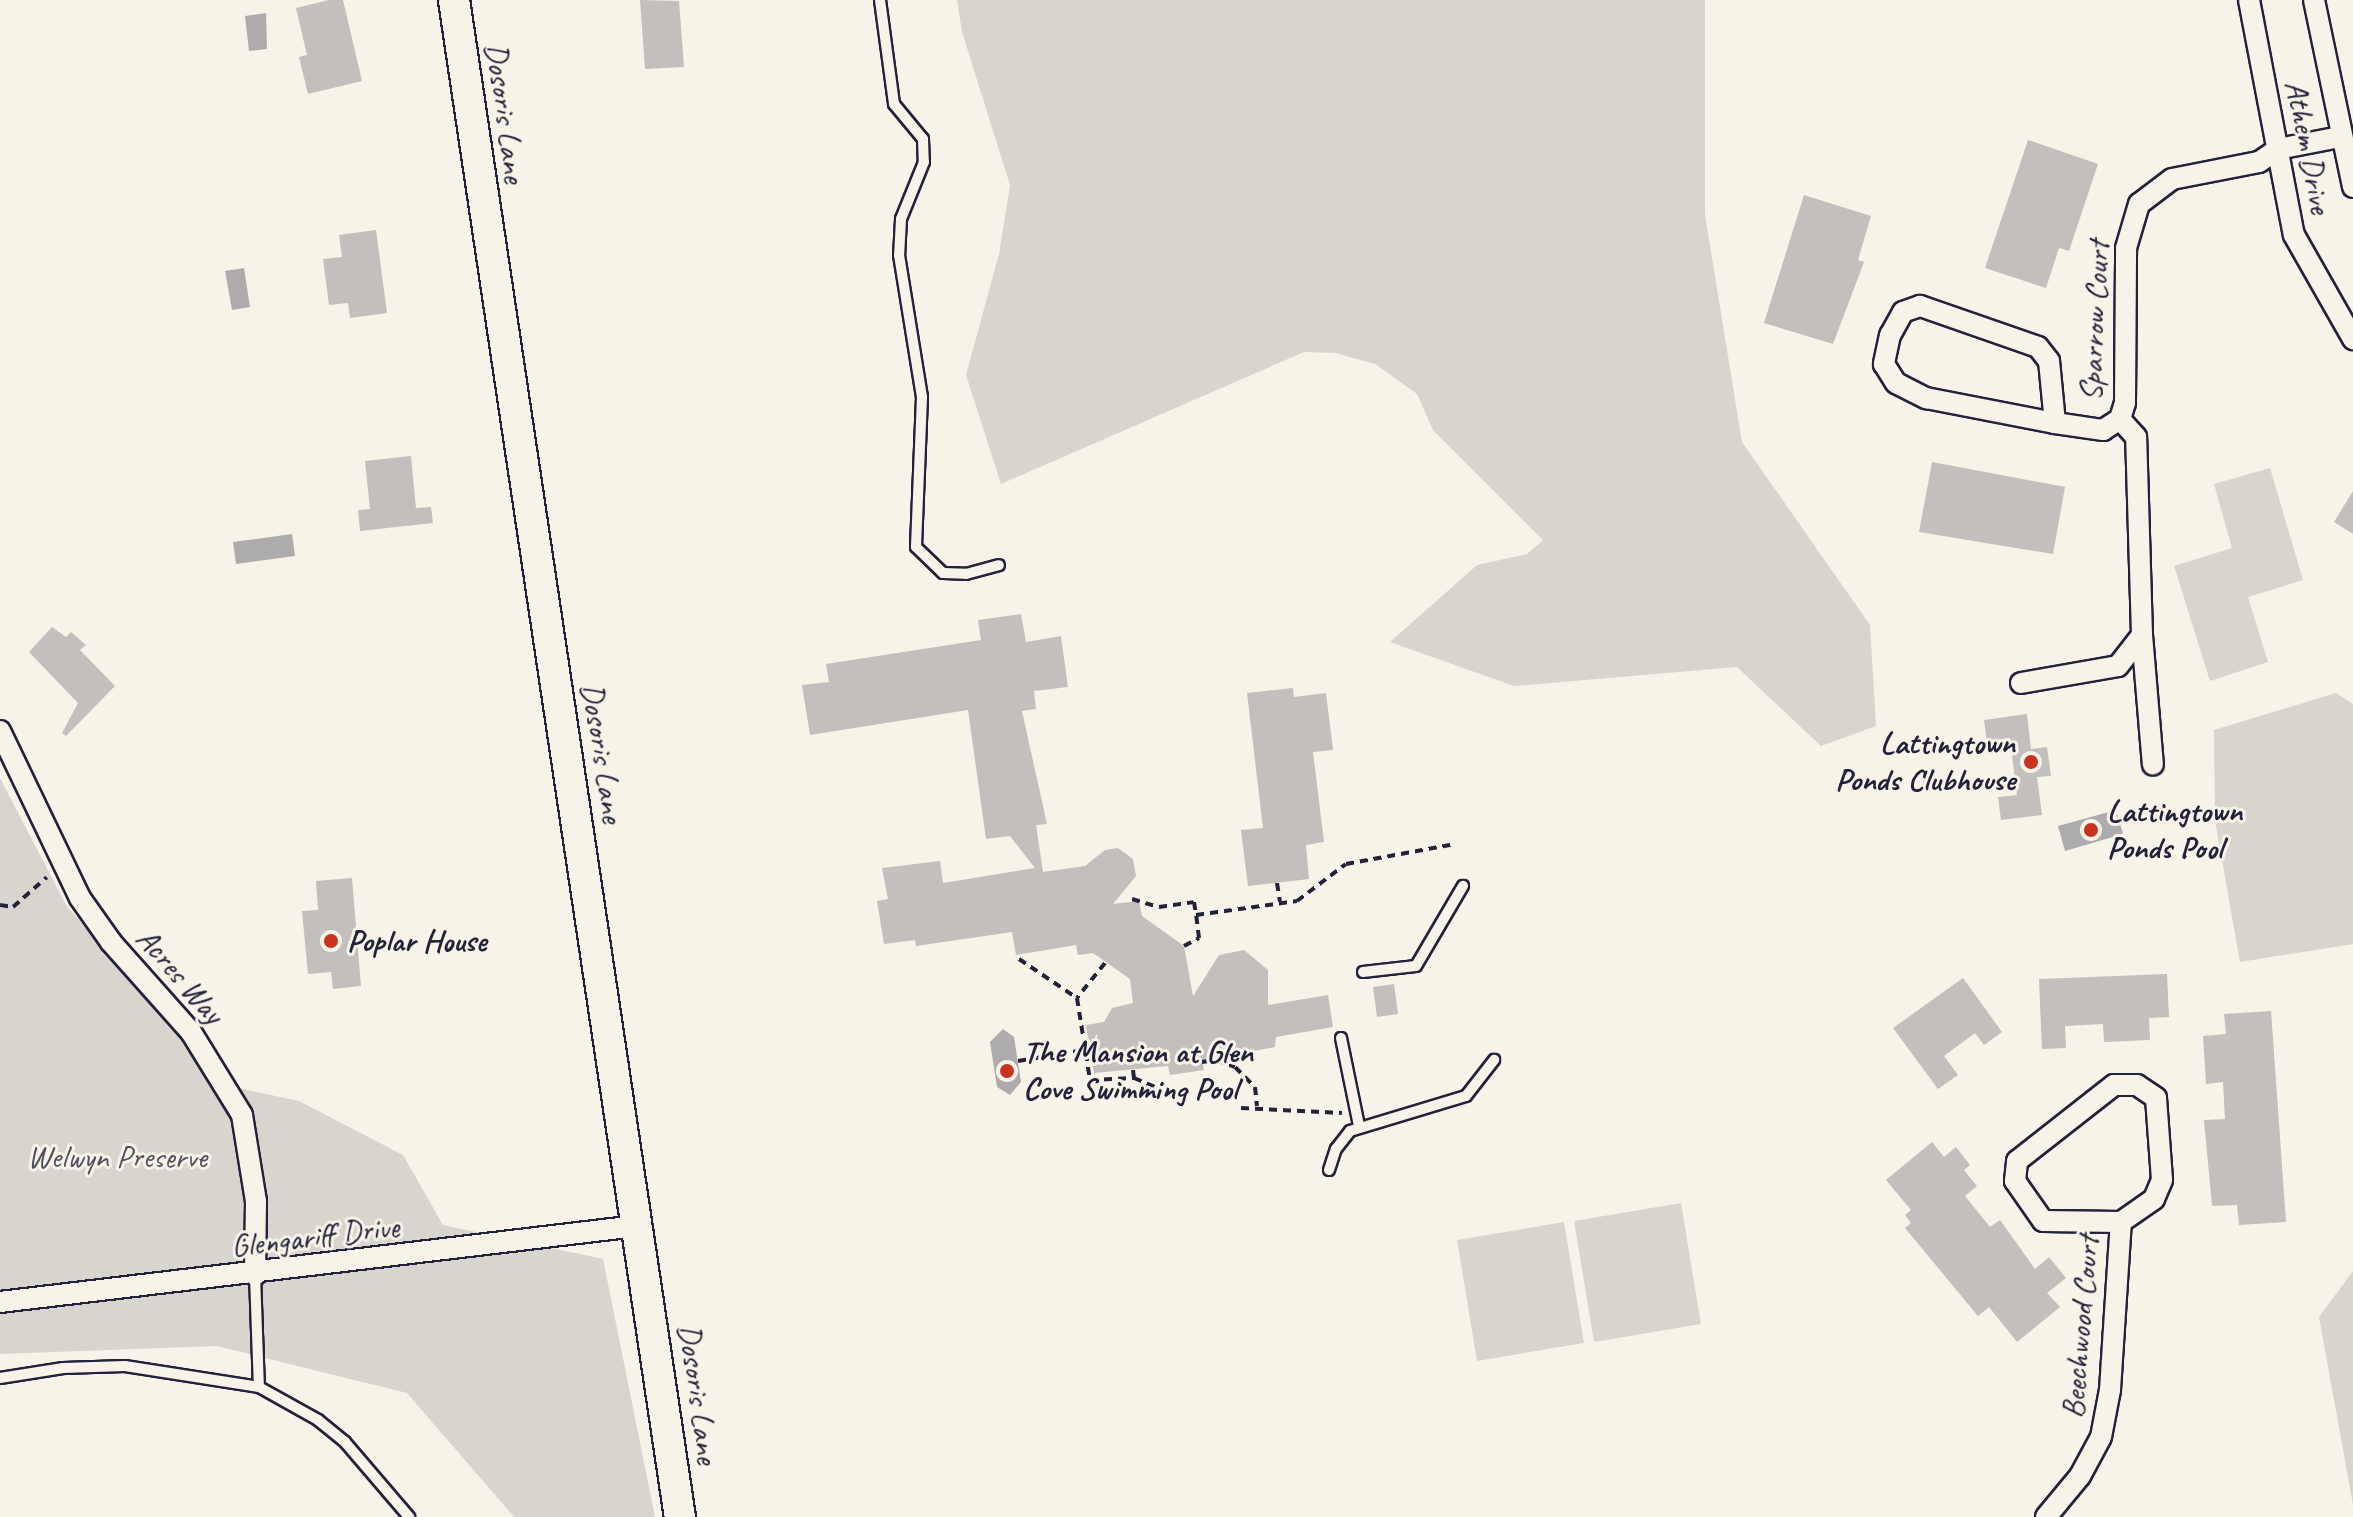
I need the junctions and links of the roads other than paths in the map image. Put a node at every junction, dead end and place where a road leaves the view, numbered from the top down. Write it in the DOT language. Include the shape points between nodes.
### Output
graph roads {
  1 [pos="454,0"];
  2 [pos="880,0"];
  3 [pos="2249,0"];
  4 [pos="2314,0"];
  5 [pos="2340,137"];
  6 [pos="2278,149"];
  7 [pos="2353,187"];
  8 [pos="2353,339"];
  9 [pos="2120,419"];
  10 [pos="2055,423"];
  11 [pos="999,565"];
  12 [pos="2142,635"];
  13 [pos="2021,683"];
  14 [pos="0,731"];
  15 [pos="2153,765"];
  16 [pos="1463,886"];
  17 [pos="1363,972"];
  18 [pos="1341,1038"];
  19 [pos="1494,1060"];
  20 [pos="1359,1126"];
  21 [pos="1329,1170"];
  22 [pos="2121,1222"];
  23 [pos="636,1226"];
  24 [pos="255,1275"];
  25 [pos="0,1302"];
  26 [pos="0,1378"];
  27 [pos="259,1387"];
  28 [pos="409,1517"];
  29 [pos="680,1517"];
  30 [pos="2046,1517"];
  1 -- 23 [label="street, Dosoris Lane"];
  2 -- 11 [label="lane" via="894,104 923,139 924,162 901,219 899,255 922,397 916,547 943,573 966,574"];
  3 -- 6 [label="street, Athem Drive"];
  4 -- 5 [label="street, Athem Drive"];
  5 -- 6 [label="street, Sparrow Court"];
  5 -- 7 [label="street, Athem Drive"];
  6 -- 8 [label="street, Athem Drive" via="2294,235"];
  6 -- 9 [label="street, Sparrow Court" via="2259,162 2172,179 2139,204 2126,248 2125,403"];
  9 -- 10 [label="street, Sparrow Court" via="2103,430"];
  9 -- 12 [label="street, Sparrow Court" via="2136,437"];
  10 -- 10 [label="street, Sparrow Court" via="1926,398 1896,383 1884,364 1890,335 1903,312 1920,306 2038,347 2049,361"];
  12 -- 13 [label="street" via="2118,666"];
  12 -- 15 [label="street, Sparrow Court"];
  14 -- 24 [label="street, Acres Way" via="63,862 111,942 191,1032 242,1115 256,1201"];
  16 -- 17 [label="lane" via="1416,966"];
  18 -- 20 [label="lane"];
  19 -- 20 [label="lane" via="1466,1096"];
  20 -- 21 [label="lane" via="1336,1149"];
  22 -- 22 [label="street, Beechwood Court" via="2154,1199 2162,1180 2156,1098 2137,1085 2114,1085 2017,1161 2015,1181 2043,1221"];
  22 -- 30 [label="street, Beechwood Court" via="2110,1390 2101,1437 2080,1476"];
  23 -- 24 [label="street, Glengariff Drive"];
  23 -- 29 [label="street, Dosoris Lane"];
  24 -- 25 [label="street, Glengariff Drive"];
  24 -- 27 [label="lane"];
  26 -- 27 [label="lane" via="125,1366"];
  27 -- 28 [label="lane" via="345,1442"];
}
